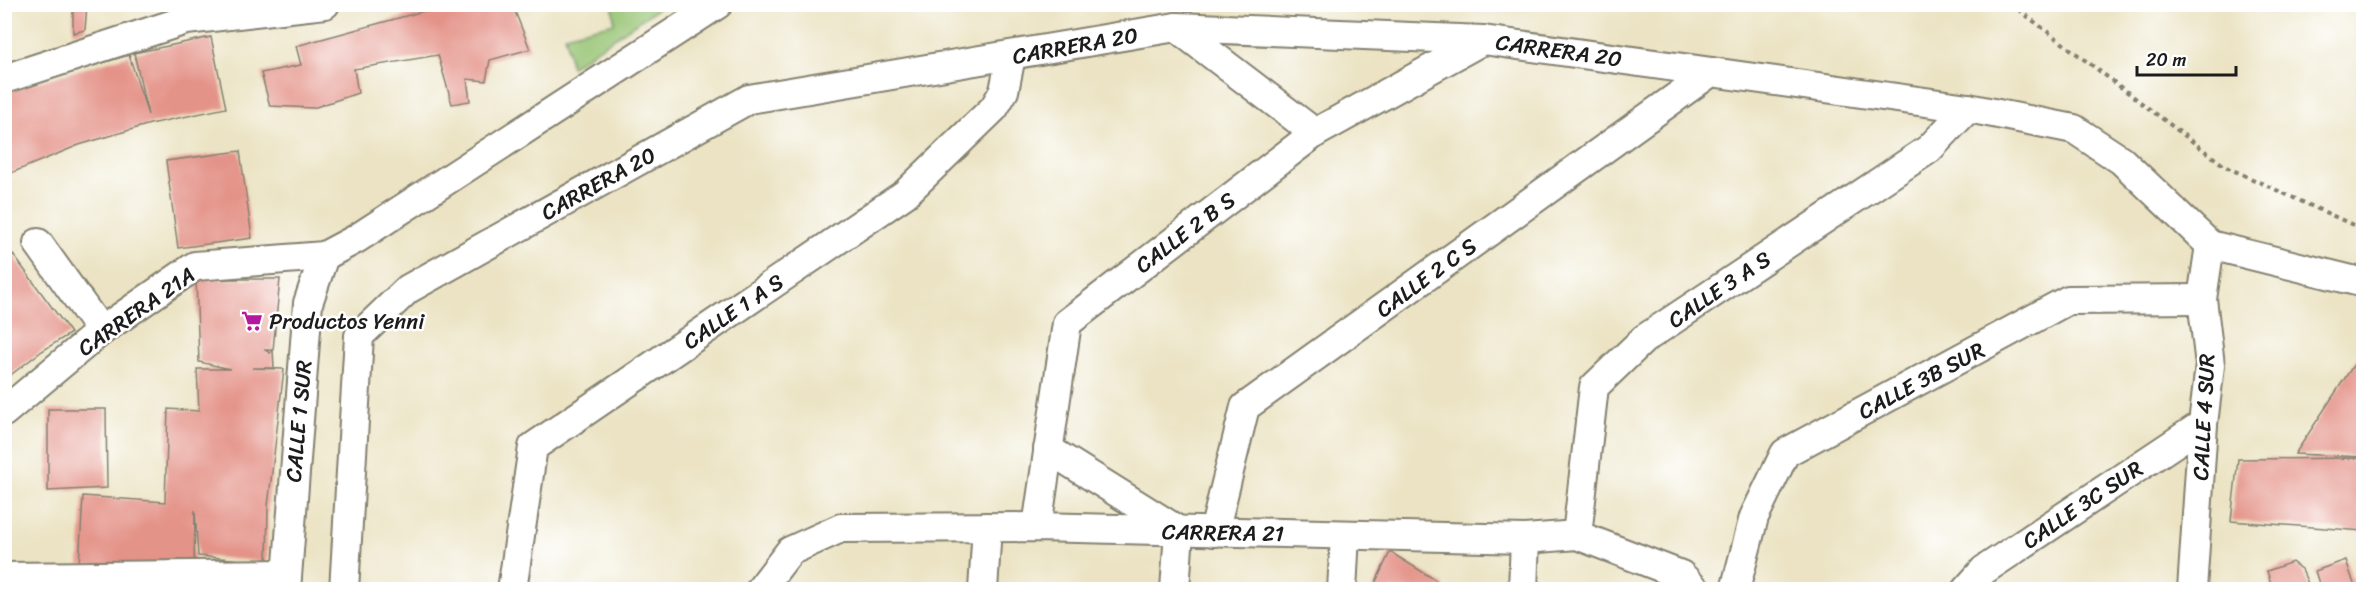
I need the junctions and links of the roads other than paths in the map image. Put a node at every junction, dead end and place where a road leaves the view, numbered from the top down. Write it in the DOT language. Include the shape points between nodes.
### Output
graph roads {
  1 [pos="325,4"];
  2 [pos="718,4"];
  3 [pos="1176,27"];
  4 [pos="1483,40"];
  5 [pos="1011,56"];
  6 [pos="1711,72"];
  7 [pos="4,79"];
  8 [pos="1968,108"];
  9 [pos="1315,133"];
  10 [pos="38,243"];
  11 [pos="2210,245"];
  12 [pos="324,256"];
  13 [pos="2364,283"];
  14 [pos="2202,299"];
  15 [pos="101,332"];
  16 [pos="4,412"];
  17 [pos="2203,424"];
  18 [pos="1048,449"];
  19 [pos="987,526"];
  20 [pos="1037,527"];
  21 [pos="1179,531"];
  22 [pos="1214,532"];
  23 [pos="1346,535"];
  24 [pos="1576,535"];
  25 [pos="1525,539"];
  26 [pos="4,577"];
  27 [pos="286,582"];
  28 [pos="344,590"];
  29 [pos="512,590"];
  30 [pos="760,590"];
  31 [pos="983,590"];
  32 [pos="1174,590"];
  33 [pos="1342,590"];
  34 [pos="1523,590"];
  35 [pos="1696,590"];
  36 [pos="1735,590"];
  37 [pos="1966,590"];
  38 [pos="2192,590"];
  1 -- 7 [label="street" via="186,20"];
  2 -- 12 [label="street"];
  3 -- 4 [label="street, CARRERA 20"];
  3 -- 5 [label="street, CARRERA 20"];
  3 -- 9 [label="street"];
  4 -- 6 [label="street, CARRERA 20"];
  4 -- 9 [label="street, CALLE 2 B S"];
  5 -- 28 [label="street, CARRERA 20" via="749,99 408,290 359,336"];
  5 -- 29 [label="street, CALLE 1 A S" via="1004,91 994,108 905,194 533,447"];
  6 -- 8 [label="street, CARRERA 20"];
  6 -- 22 [label="street, CALLE 2 C S" via="1245,407"];
  8 -- 11 [label="street, CARRERA 20" via="2074,129 2121,160"];
  8 -- 24 [label="street, CALLE 3 A S" via="1929,149 1644,339 1594,387"];
  9 -- 18 [label="street, CALLE 2 B S" via="1067,323"];
  10 -- 15 [label="street"];
  11 -- 13 [label="street"];
  11 -- 14 [label="street, CALLE 4 SUR"];
  12 -- 15 [label="street, CARRERA 21A" via="195,266"];
  12 -- 27 [label="street, CALLE 1 SUR" via="308,303"];
  14 -- 17 [label="street, CALLE 4 SUR" via="2210,365"];
  14 -- 36 [label="street, CALLE 3B SUR" via="2068,300 1785,453 1754,517"];
  15 -- 16 [label="street, CARRERA 21A"];
  17 -- 37 [label="street, CALLE 3C SUR" via="1984,570"];
  17 -- 38 [label="street, CALLE 4 SUR"];
  18 -- 20 [label="street, CALLE 2 B S"];
  18 -- 21 [label="street"];
  19 -- 20 [label="street, CARRERA 21"];
  19 -- 30 [label="street, CARRERA 21" via="841,528 790,551"];
  19 -- 31 [label="street"];
  20 -- 21 [label="street, CARRERA 21"];
  21 -- 22 [label="street, CARRERA 21"];
  21 -- 32 [label="street"];
  22 -- 23 [label="street, CARRERA 21"];
  23 -- 25 [label="street, CARRERA 21"];
  23 -- 33 [label="street"];
  24 -- 25 [label="street, CARRERA 21"];
  24 -- 35 [label="street, CARRERA 21" via="1681,575"];
  25 -- 34 [label="street"];
  26 -- 27 [label="street"];
}
